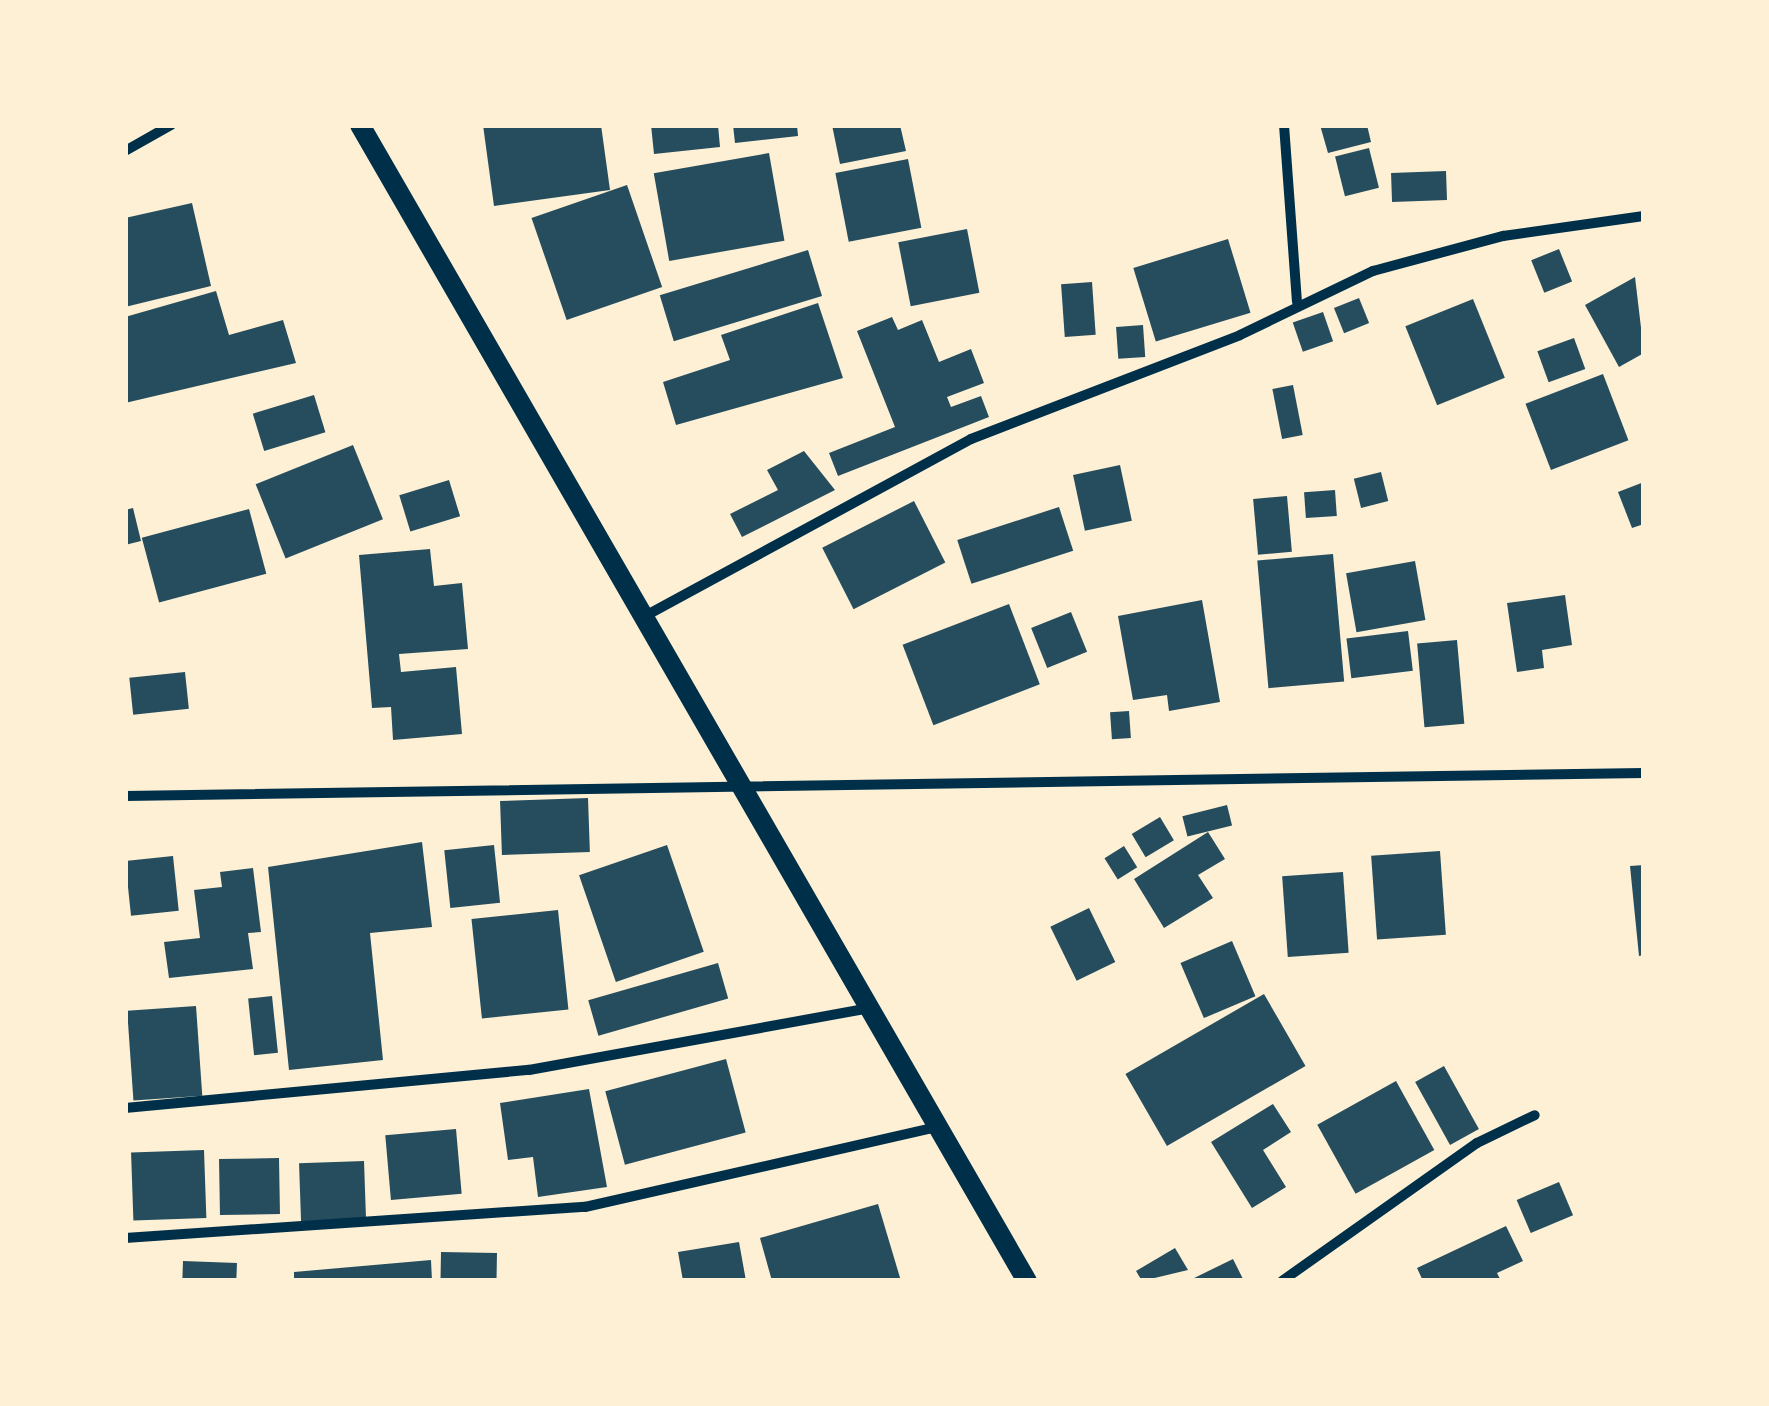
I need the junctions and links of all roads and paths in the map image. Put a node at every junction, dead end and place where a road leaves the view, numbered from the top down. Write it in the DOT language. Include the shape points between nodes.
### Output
graph roads {
  1 [pos="170,125"];
  2 [pos="360,125"];
  3 [pos="1284,125"];
  4 [pos="125,151"];
  5 [pos="1644,216"];
  6 [pos="1298,302"];
  7 [pos="648,614"];
  8 [pos="1644,773"];
  9 [pos="742,782"];
  10 [pos="125,796"];
  11 [pos="864,1009"];
  12 [pos="125,1108"];
  13 [pos="1535,1115"];
  14 [pos="934,1128"];
  15 [pos="125,1238"];
  16 [pos="1026,1281"];
  17 [pos="1282,1281"];
  1 -- 4 [label="street"];
  2 -- 7 [label="main road"];
  3 -- 6 [label="street"];
  5 -- 6 [label="street" via="1440,250"];
  6 -- 7 [label="street" via="1240,335 970,439"];
  7 -- 9 [label="main road"];
  8 -- 9 [label="street"];
  9 -- 10 [label="street"];
  9 -- 11 [label="main road"];
  11 -- 12 [label="street" via="529,1070"];
  11 -- 14 [label="main road"];
  13 -- 17 [label="street" via="1477,1143"];
  14 -- 15 [label="street" via="586,1207"];
  14 -- 16 [label="main road"];
}
